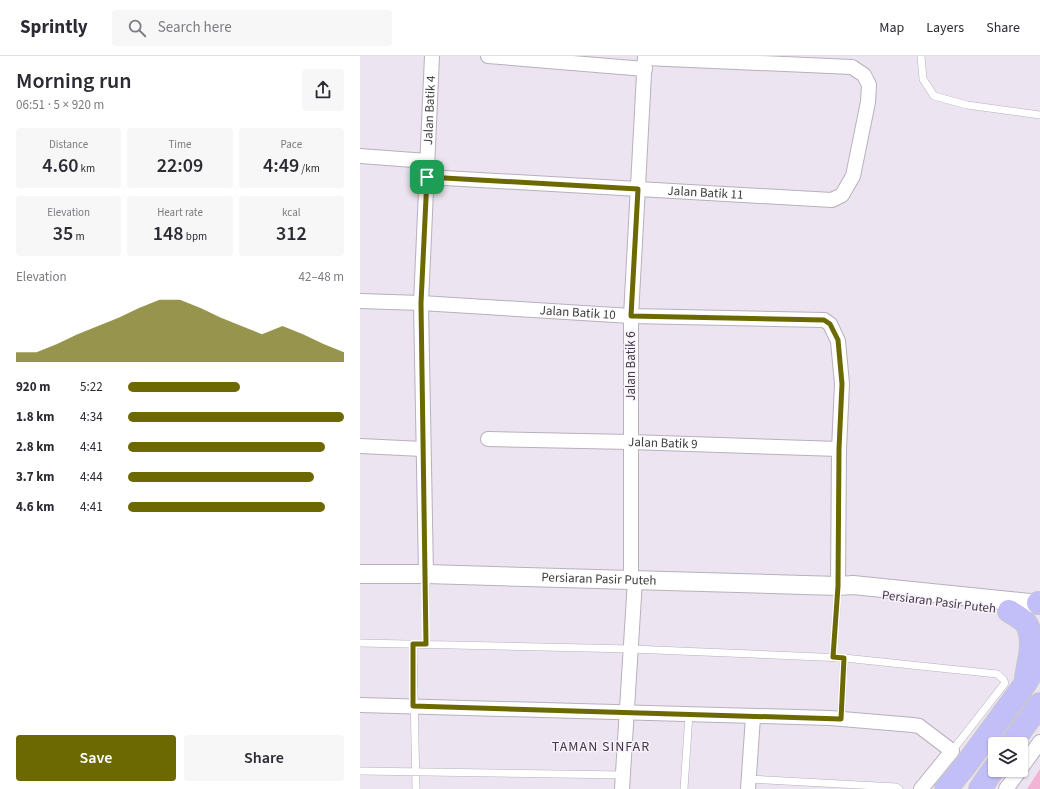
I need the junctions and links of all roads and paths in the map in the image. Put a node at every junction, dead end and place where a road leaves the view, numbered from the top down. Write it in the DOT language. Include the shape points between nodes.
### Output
graph roads {
  1 [pos="432,56"];
  2 [pos="488,56"];
  3 [pos="922,56"];
  4 [pos="645,61"];
  5 [pos="1040,115"];
  6 [pos="360,156"];
  7 [pos="427,161"];
  8 [pos="427,177"];
  9 [pos="638,189"];
  10 [pos="360,301"];
  11 [pos="421,303"];
  12 [pos="631,316"];
  13 [pos="488,439"];
  14 [pos="631,442"];
  15 [pos="360,446"];
  16 [pos="423,449"];
  17 [pos="839,449"];
  18 [pos="360,574"];
  19 [pos="426,574"];
  20 [pos="633,580"];
  21 [pos="838,586"];
  22 [pos="1040,607"];
  23 [pos="1009,611"];
  24 [pos="360,643"];
  25 [pos="413,644"];
  26 [pos="426,644"];
  27 [pos="631,650"];
  28 [pos="833,657"];
  29 [pos="844,658"];
  30 [pos="1040,658"];
  31 [pos="1025,684"];
  32 [pos="1038,704"];
  33 [pos="360,705"];
  34 [pos="413,706"];
  35 [pos="627,712"];
  36 [pos="689,714"];
  37 [pos="753,717"];
  38 [pos="841,719"];
  39 [pos="1016,737"];
  40 [pos="1040,742"];
  41 [pos="952,751"];
  42 [pos="1028,758"];
  43 [pos="360,771"];
  44 [pos="415,772"];
  45 [pos="988,777"];
  46 [pos="1014,777"];
  47 [pos="623,782"];
  48 [pos="748,784"];
  49 [pos="416,789"];
  50 [pos="684,789"];
  51 [pos="899,789"];
  52 [pos="921,789"];
  53 [pos="946,789"];
  54 [pos="980,789"];
  55 [pos="1006,789"];
  1 -- 7 [label="street, Jalan Batik 4"];
  2 -- 4 [label="street"];
  3 -- 5 [label="lane" via="924,79 934,96 967,105"];
  4 -- 9 [label="street, Jalan Batik 6"];
  4 -- 9 [label="street, Jalan Batik 11" via="852,67 864,75 869,85 853,176 842,195 832,200"];
  6 -- 7 [label="street"];
  7 -- 8 [label="street, Jalan Batik 4"];
  8 -- 9 [label="street, Jalan Batik 11"];
  8 -- 11 [label="street, Jalan Batik 4"];
  9 -- 12 [label="street, Jalan Batik 6"];
  10 -- 11 [label="street, Jalan Batik 10"];
  11 -- 12 [label="street, Jalan Batik 10"];
  11 -- 16 [label="street, Jalan Batik 4"];
  12 -- 14 [label="street, Jalan Batik 6"];
  12 -- 17 [label="street, Jalan Batik 10" via="824,320 830,324 838,340 842,384"];
  13 -- 14 [label="street, Jalan Batik 9"];
  14 -- 17 [label="street, Jalan Batik 9"];
  14 -- 20 [label="street, Jalan Batik 6"];
  15 -- 16 [label="street"];
  16 -- 19 [label="street, Jalan Batik 4"];
  17 -- 21 [label="street, Jalan Batik 10"];
  18 -- 19 [label="street, Persiaran Pasir Puteh"];
  19 -- 20 [label="street, Persiaran Pasir Puteh"];
  19 -- 26 [label="lane, Jalan Batik 4"];
  20 -- 21 [label="street, Persiaran Pasir Puteh"];
  20 -- 27 [label="street, Jalan Batik 6"];
  21 -- 22 [label="street, Persiaran Pasir Puteh" via="853,585"];
  21 -- 23 [label="street, Persiaran Pasir Puteh" via="852,592"];
  21 -- 28 [label="lane, Jalan Batik 10"];
  22 -- 23 [label="street, Persiaran Pasir Puteh"];
  23 -- 31 [label="main road" via="1024,621 1029,629 1030,654"];
  24 -- 25 [label="lane"];
  25 -- 26 [label="lane"];
  25 -- 34 [label="lane"];
  26 -- 27 [label="lane"];
  27 -- 28 [label="lane"];
  27 -- 35 [label="street, Jalan Batik 6"];
  28 -- 29 [label="lane"];
  29 -- 38 [label="lane"];
  29 -- 41 [label="lane" via="997,674 1003,679 1005,683"];
  30 -- 31 [label="main road"];
  31 -- 53 [label="main road"];
  32 -- 39 [label="main road"];
  33 -- 34 [label="street"];
  34 -- 35 [label="street"];
  34 -- 44 [label="lane"];
  35 -- 36 [label="street"];
  35 -- 47 [label="street, Jalan Batik 6"];
  36 -- 37 [label="street"];
  36 -- 50 [label="lane"];
  37 -- 38 [label="street"];
  37 -- 48 [label="street"];
  38 -- 41 [label="street" via="919,726"];
  40 -- 42 [label="street"];
  41 -- 52 [label="street"];
  43 -- 44 [label="lane"];
  44 -- 47 [label="lane"];
  44 -- 49 [label="lane"];
  45 -- 54 [label="main road"];
  46 -- 55 [label="street"];
  48 -- 51 [label="lane"];
}
